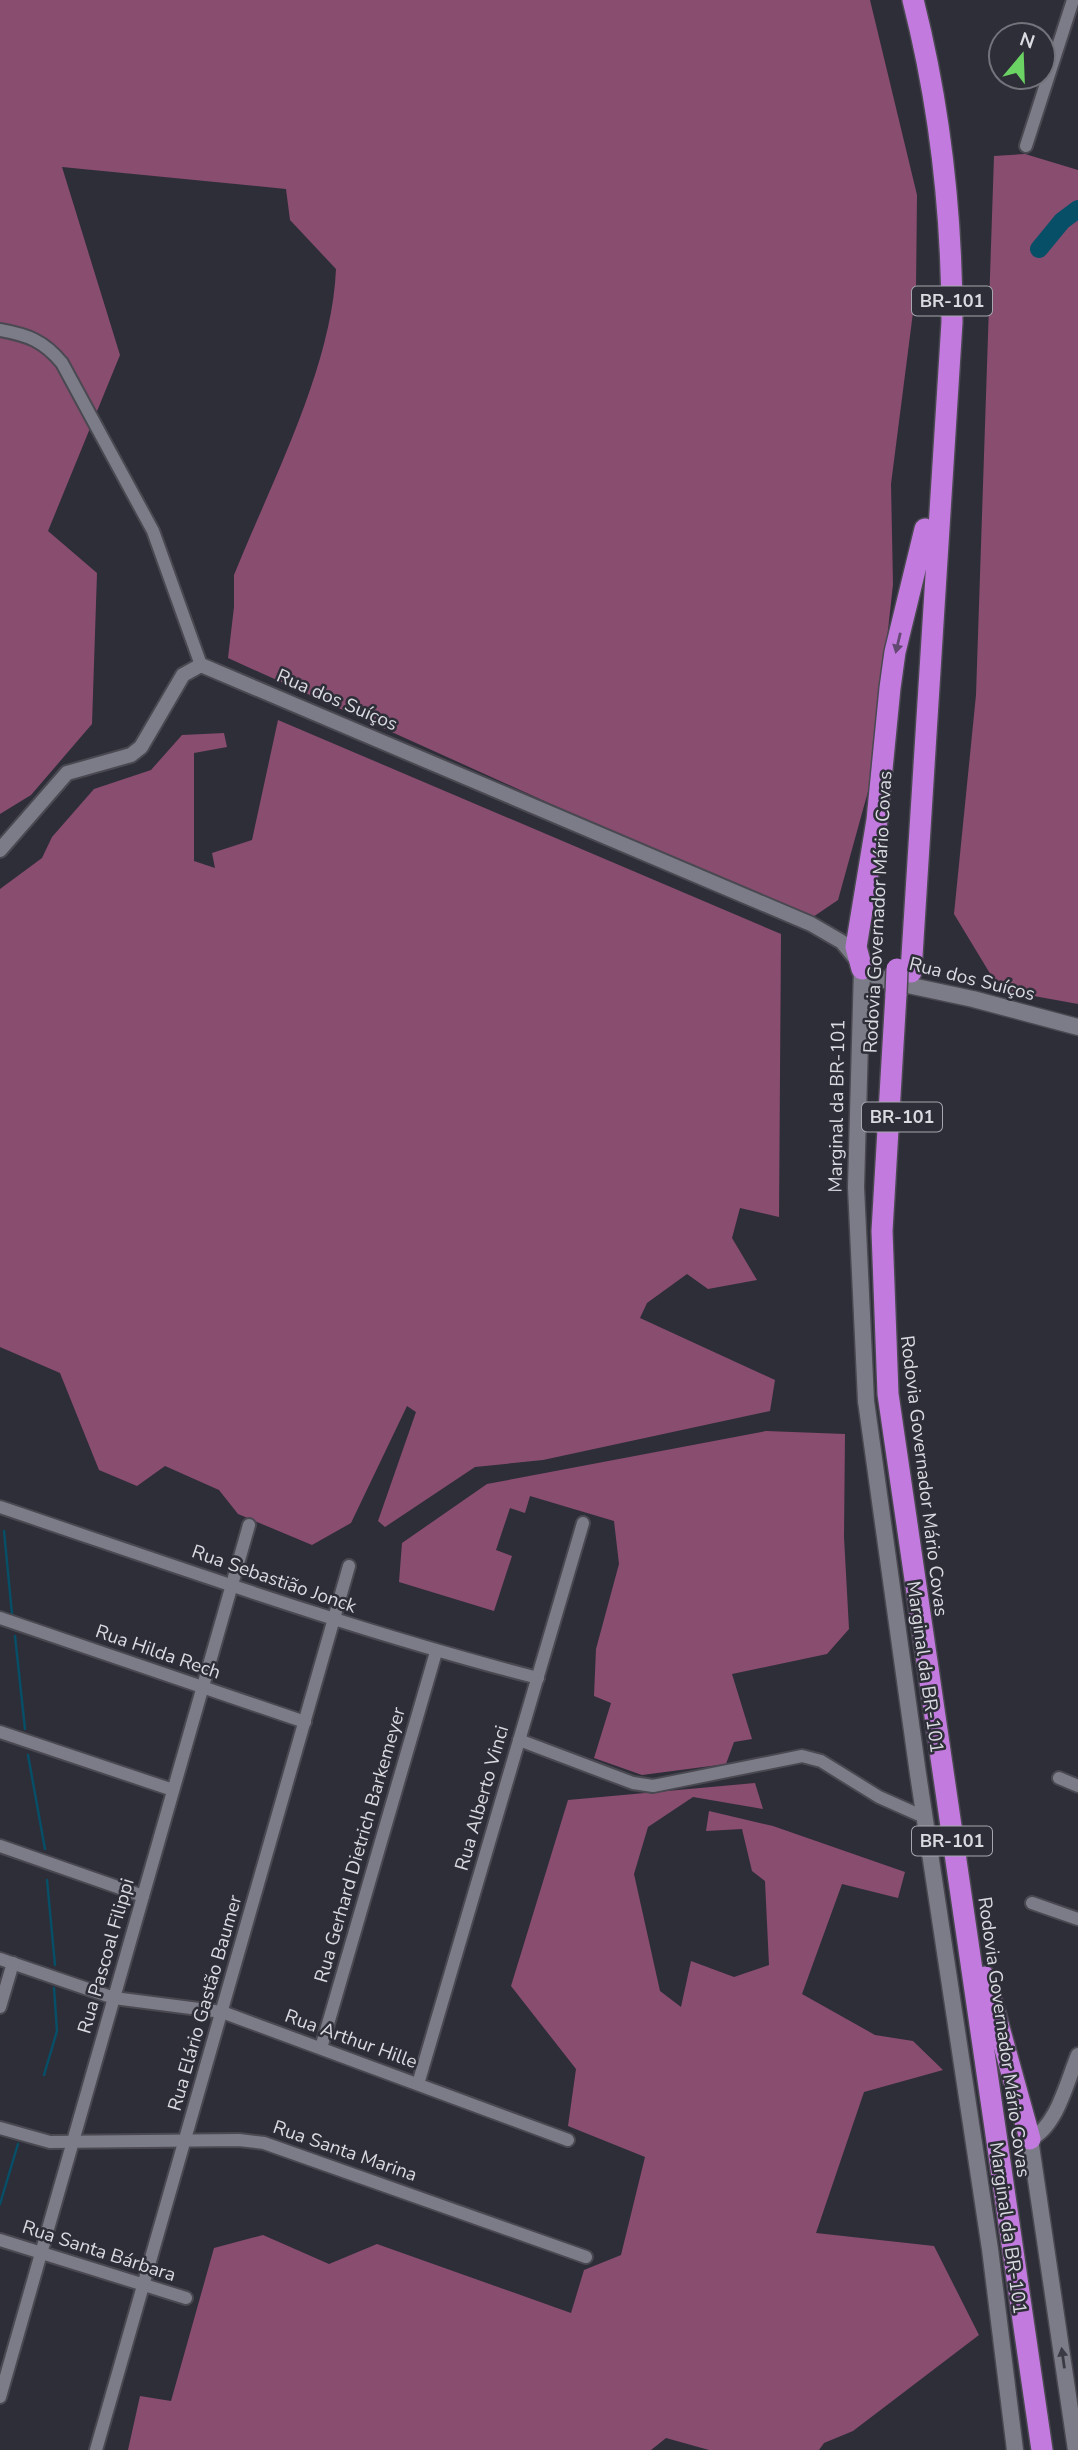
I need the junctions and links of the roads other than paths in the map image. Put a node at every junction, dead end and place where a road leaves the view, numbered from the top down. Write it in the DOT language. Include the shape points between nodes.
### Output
graph roads {
  1 [pos="898,0"];
  2 [pos="913,0"];
  3 [pos="1073,0"];
  4 [pos="1026,146"];
  5 [pos="0,330"];
  6 [pos="925,529"];
  7 [pos="201,665"];
  8 [pos="0,850"];
  9 [pos="859,926"];
  10 [pos="831,934"];
  11 [pos="862,969"];
  12 [pos="904,971"];
  13 [pos="902,995"];
  14 [pos="1078,1027"];
  15 [pos="0,1507"];
  16 [pos="583,1523"];
  17 [pos="249,1525"];
  18 [pos="349,1566"];
  19 [pos="232,1585"];
  20 [pos="0,1618"];
  21 [pos="334,1620"];
  22 [pos="436,1652"];
  23 [pos="538,1678"];
  24 [pos="202,1688"];
  25 [pos="305,1722"];
  26 [pos="0,1732"];
  27 [pos="519,1740"];
  28 [pos="1059,1778"];
  29 [pos="1078,1786"];
  30 [pos="173,1790"];
  31 [pos="925,1817"];
  32 [pos="0,1846"];
  33 [pos="143,1896"];
  34 [pos="1032,1903"];
  35 [pos="1078,1919"];
  36 [pos="0,1959"];
  37 [pos="13,1963"];
  38 [pos="985,1978"];
  39 [pos="114,1998"];
  40 [pos="0,2007"];
  41 [pos="222,2012"];
  42 [pos="321,2048"];
  43 [pos="1078,2055"];
  44 [pos="418,2084"];
  45 [pos="0,2128"];
  46 [pos="1030,2138"];
  47 [pos="186,2140"];
  48 [pos="568,2140"];
  49 [pos="73,2142"];
  50 [pos="0,2240"];
  51 [pos="41,2253"];
  52 [pos="586,2257"];
  53 [pos="144,2285"];
  54 [pos="186,2298"];
  55 [pos="0,2397"];
  56 [pos="96,2450"];
  57 [pos="1015,2450"];
  58 [pos="1042,2450"];
  59 [pos="1056,2450"];
  60 [pos="1076,2450"];
  1 -- 6 [label="highway, Rodovia Governador Mário Covas / BR-101" via="923,108 937,233 937,340"];
  2 -- 12 [label="highway, Rodovia Governador Mário Covas / BR-101" via="941,129 952,289 951,356"];
  3 -- 4 [label="street"];
  5 -- 7 [label="street" via="33,337 62,363 153,531"];
  6 -- 9 [label="highway, one-way" via="895,652 877,820"];
  6 -- 12 [label="highway, Rodovia Governador Mário Covas / BR-101"];
  7 -- 8 [label="street" via="183,675 141,747 131,755 67,773"];
  7 -- 10 [label="street, Rua dos Suíços"];
  9 -- 10 [label="street"];
  9 -- 11 [label="highway" via="856,947"];
  10 -- 11 [label="street, Rua dos Suíços" via="849,949"];
  11 -- 14 [label="main road, Rua dos Suíços" via="884,980"];
  11 -- 31 [label="main road, Marginal da BR-101" via="856,1150 863,1364"];
  12 -- 13 [label="highway, Rodovia Governador Mário Covas / BR-101, bridge"];
  13 -- 38 [label="highway, Rodovia Governador Mário Covas / BR-101" via="896,1237 900,1377"];
  13 -- 58 [label="highway, Rodovia Governador Mário Covas / BR-101" via="882,1231 888,1394"];
  15 -- 19 [label="street, Rua Sebastião Jonck"];
  16 -- 23 [label="street, Rua Alberto Vinci"];
  17 -- 19 [label="street, Rua Pascoal Filippi"];
  18 -- 21 [label="street, Rua Elário Gastão Baumer"];
  19 -- 21 [label="street, Rua Sebastião Jonck"];
  19 -- 24 [label="street, Rua Pascoal Filippi"];
  20 -- 24 [label="street, Rua Hilda Rech"];
  21 -- 22 [label="street, Rua Sebastião Jonck"];
  21 -- 25 [label="street, Rua Elário Gastão Baumer"];
  22 -- 23 [label="street, Rua Sebastião Jonck"];
  22 -- 42 [label="street, Rua Gerhard Dietrich Barkemeyer"];
  23 -- 27 [label="street, Rua Alberto Vinci"];
  24 -- 25 [label="street, Rua Hilda Rech"];
  24 -- 30 [label="street, Rua Pascoal Filippi"];
  25 -- 41 [label="street, Rua Elário Gastão Baumer"];
  26 -- 30 [label="street"];
  27 -- 31 [label="street" via="633,1783 653,1786 787,1758 812,1758 879,1797"];
  27 -- 44 [label="street, Rua Alberto Vinci"];
  28 -- 29 [label="street"];
  30 -- 33 [label="street, Rua Pascoal Filippi"];
  31 -- 57 [label="main road, Marginal da BR-101" via="990,2249"];
  32 -- 33 [label="street"];
  33 -- 39 [label="street, Rua Pascoal Filippi"];
  34 -- 35 [label="street"];
  36 -- 37 [label="street, Rua Arthur Hille"];
  37 -- 39 [label="street, Rua Arthur Hille"];
  37 -- 40 [label="street"];
  38 -- 46 [label="highway"];
  38 -- 59 [label="highway, Rodovia Governador Mário Covas / BR-101"];
  39 -- 41 [label="street, Rua Arthur Hille"];
  39 -- 49 [label="street, Rua Pascoal Filippi"];
  41 -- 42 [label="street, Rua Arthur Hille"];
  41 -- 47 [label="street, Rua Elário Gastão Baumer"];
  42 -- 44 [label="street, Rua Arthur Hille"];
  43 -- 46 [label="street" via="1051,2118"];
  44 -- 48 [label="street, Rua Arthur Hille"];
  45 -- 49 [label="street, Rua Santa Marina" via="40,2141"];
  60 -- 46 [label="main road, Marginal da BR-101, one-way"];
  47 -- 49 [label="street, Rua Santa Marina"];
  47 -- 52 [label="street, Rua Santa Marina" via="277,2146"];
  47 -- 53 [label="street, Rua Elário Gastão Baumer"];
  49 -- 51 [label="street, Rua Pascoal Filippi"];
  50 -- 51 [label="street, Rua Santa Bárbara"];
  51 -- 53 [label="street, Rua Santa Bárbara"];
  51 -- 55 [label="street, Rua Pascoal Filippi"];
  53 -- 54 [label="street, Rua Santa Bárbara"];
  53 -- 56 [label="street, Rua Elário Gastão Baumer"];
}
